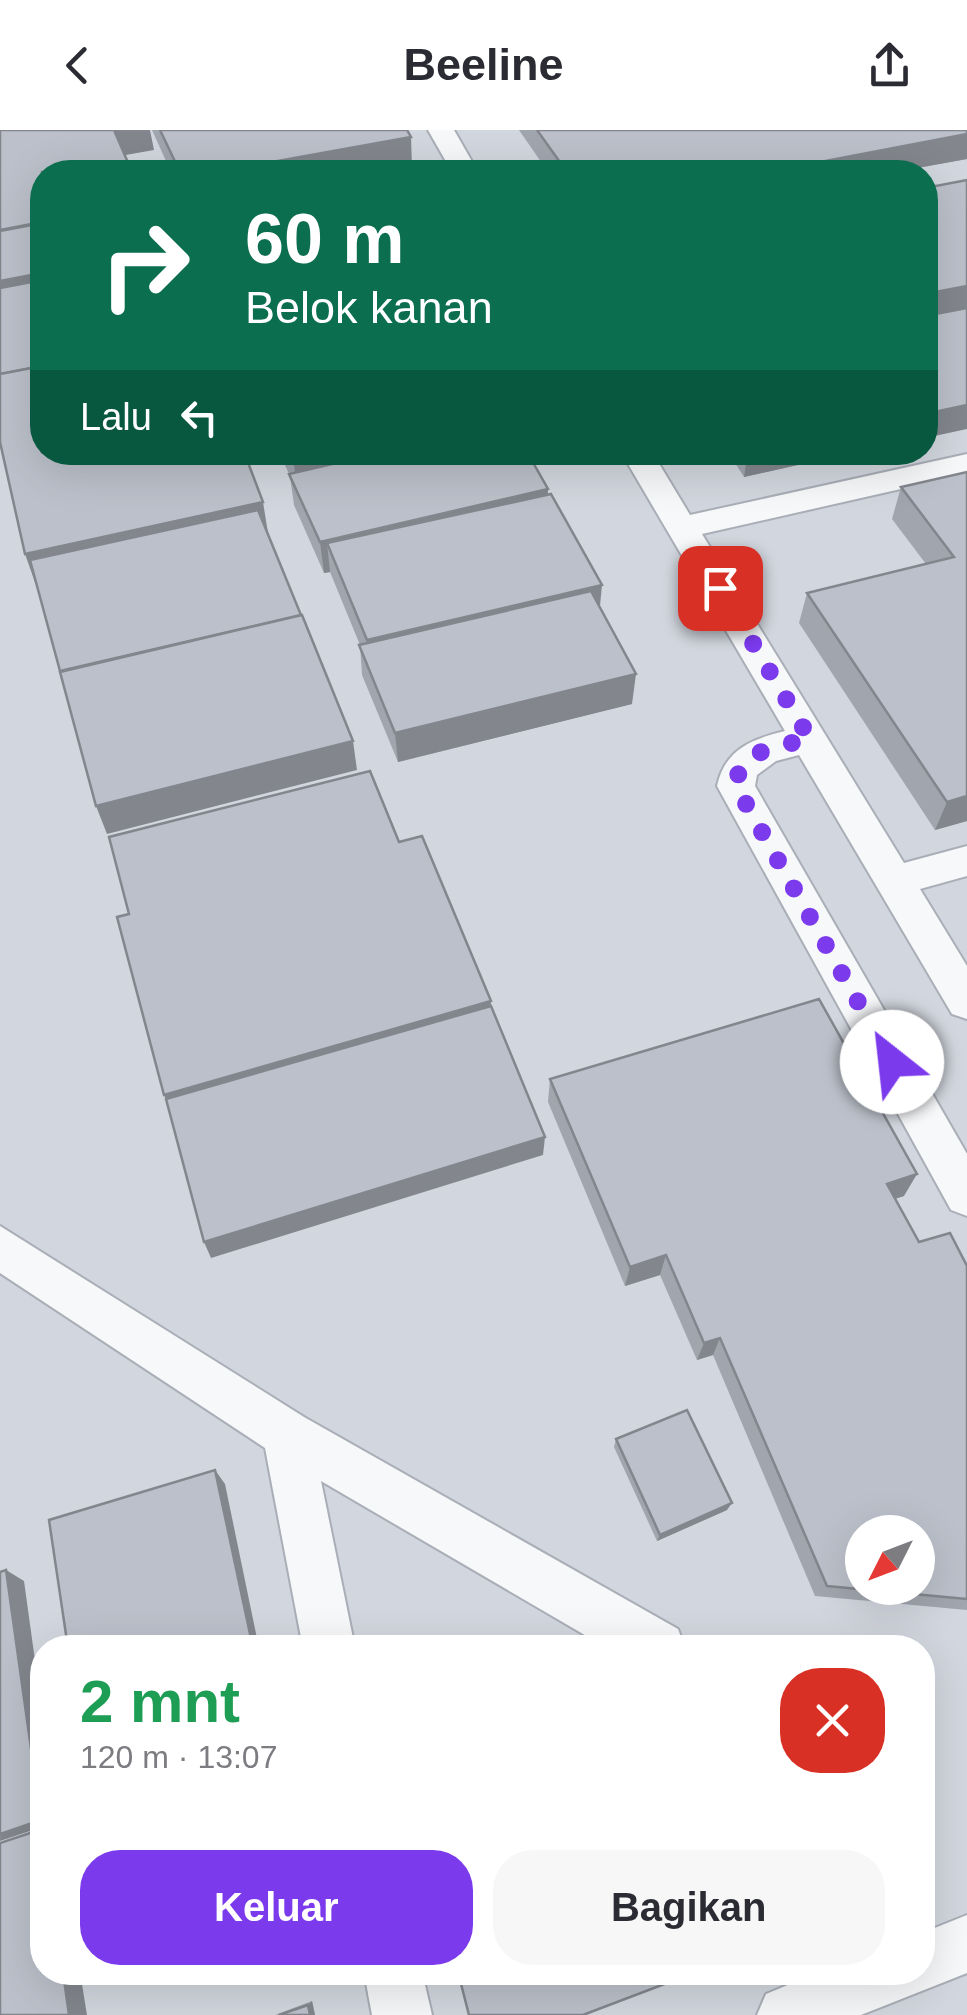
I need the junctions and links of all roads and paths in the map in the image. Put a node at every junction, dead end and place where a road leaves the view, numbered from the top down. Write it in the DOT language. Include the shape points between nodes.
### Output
graph roads {
  1 [pos="440,130"];
  2 [pos="457,160"];
  3 [pos="967,464"];
  4 [pos="644,465"];
  5 [pos="683,528"];
  6 [pos="810,739"];
  7 [pos="967,860"];
  8 [pos="895,881"];
  9 [pos="967,1002"];
  10 [pos="967,1196"];
  11 [pos="0,1246"];
  12 [pos="287,1434"];
  13 [pos="326,1635"];
  14 [pos="636,1635"];
  15 [pos="967,1944"];
  16 [pos="935,1957"];
  17 [pos="396,1985"];
  18 [pos="862,1985"];
  19 [pos="402,2015"];
  20 [pos="787,2015"];
  1 -- 2 [label="lane"];
  3 -- 5 [label="lane"];
  4 -- 5 [label="lane"];
  5 -- 6 [label="lane"];
  6 -- 8 [label="lane"];
  6 -- 10 [label="lane" via="756,753 736,775 736,786"];
  7 -- 8 [label="lane"];
  8 -- 9 [label="lane"];
  11 -- 12 [label="lane"];
  12 -- 13 [label="lane"];
  12 -- 14 [label="lane"];
  15 -- 16 [label="lane"];
  17 -- 19 [label="lane"];
  18 -- 20 [label="lane"];
}
